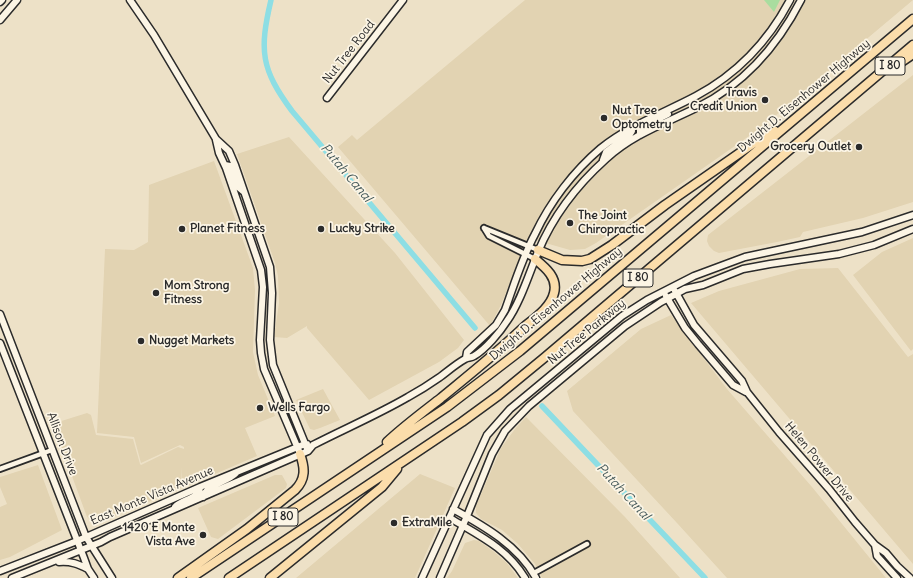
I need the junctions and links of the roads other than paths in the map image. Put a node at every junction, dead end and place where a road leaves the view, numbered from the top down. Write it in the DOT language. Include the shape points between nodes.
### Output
graph roads {
  1 [pos="2,0"];
  2 [pos="17,0"];
  3 [pos="130,0"];
  4 [pos="403,0"];
  5 [pos="790,0"];
  6 [pos="801,0"];
  7 [pos="0,2"];
  8 [pos="913,19"];
  9 [pos="0,20"];
  10 [pos="913,45"];
  11 [pos="913,54"];
  12 [pos="867,86"];
  13 [pos="327,98"];
  14 [pos="685,102"];
  15 [pos="794,119"];
  16 [pos="631,128"];
  17 [pos="640,135"];
  18 [pos="216,139"];
  19 [pos="603,162"];
  20 [pos="224,165"];
  21 [pos="245,193"];
  22 [pos="239,205"];
  23 [pos="913,214"];
  24 [pos="913,229"];
  25 [pos="260,237"];
  26 [pos="253,244"];
  27 [pos="529,246"];
  28 [pos="538,250"];
  29 [pos="526,254"];
  30 [pos="535,259"];
  31 [pos="272,276"];
  32 [pos="672,286"];
  33 [pos="664,291"];
  34 [pos="676,293"];
  35 [pos="668,298"];
  36 [pos="262,299"];
  37 [pos="0,314"];
  38 [pos="270,330"];
  39 [pos="0,344"];
  40 [pos="466,358"];
  41 [pos="747,392"];
  42 [pos="305,444"];
  43 [pos="313,445"];
  44 [pos="52,450"];
  45 [pos="302,451"];
  46 [pos="43,453"];
  47 [pos="375,455"];
  48 [pos="402,462"];
  49 [pos="0,469"];
  50 [pos="239,471"];
  51 [pos="200,487"];
  52 [pos="203,497"];
  53 [pos="454,509"];
  54 [pos="172,510"];
  55 [pos="467,516"];
  56 [pos="450,518"];
  57 [pos="463,525"];
  58 [pos="86,537"];
  59 [pos="77,541"];
  60 [pos="586,544"];
  61 [pos="876,545"];
  62 [pos="92,546"];
  63 [pos="81,551"];
  64 [pos="54,562"];
  65 [pos="88,569"];
  66 [pos="0,571"];
  67 [pos="535,576"];
  68 [pos="12,578"];
  69 [pos="94,578"];
  70 [pos="112,578"];
  71 [pos="178,578"];
  72 [pos="191,578"];
  73 [pos="230,578"];
  74 [pos="270,578"];
  75 [pos="422,578"];
  76 [pos="440,578"];
  77 [pos="525,578"];
  78 [pos="897,578"];
  79 [pos="910,578"];
  1 -- 7 [label="main road"];
  2 -- 9 [label="main road"];
  3 -- 18 [label="main road"];
  4 -- 13 [label="main road, Nut Tree Road"];
  5 -- 14 [label="main road, East Monte Vista Avenue" via="766,37 743,62 709,89"];
  6 -- 17 [label="main road, East Monte Vista Avenue" via="770,49 735,83 700,106"];
  8 -- 15 [label="highway, Dwight D. Eisenhower Highway / I 80"];
  10 -- 12 [label="highway, I 80"];
  11 -- 12 [label="highway"];
  12 -- 48 [label="highway, I 80" via="524,374 462,422"];
  14 -- 16 [label="main road, East Monte Vista Avenue"];
  14 -- 17 [label="main road" via="681,108 644,126 640,129"];
  15 -- 28 [label="highway" via="754,143 590,259 562,260"];
  15 -- 47 [label="highway, Dwight D. Eisenhower Highway / I 80" via="516,354 446,407"];
  16 -- 19 [label="main road" via="630,134 606,152"];
  16 -- 27 [label="main road, East Monte Vista Avenue" via="601,148 569,181 541,222"];
  17 -- 19 [label="main road, East Monte Vista Avenue" via="627,142"];
  18 -- 20 [label="main road"];
  18 -- 21 [label="main road" via="229,151"];
  19 -- 28 [label="main road, East Monte Vista Avenue" via="566,201"];
  20 -- 21 [label="main road" via="230,166 238,187"];
  20 -- 22 [label="main road"];
  21 -- 25 [label="main road"];
  22 -- 25 [label="main road" via="246,214 254,236"];
  22 -- 26 [label="main road"];
  23 -- 32 [label="main road, Nut Tree Parkway" via="862,232 745,257"];
  24 -- 34 [label="main road, Nut Tree Parkway" via="874,246 743,269"];
  25 -- 26 [label="main road"];
  25 -- 31 [label="main road"];
  26 -- 31 [label="main road" via="260,249 267,270"];
  26 -- 36 [label="main road" via="262,275"];
  27 -- 28 [label="street"];
  27 -- 29 [label="main road, East Monte Vista Avenue"];
  27 -- 29 [label="street" via="484,228 489,236"];
  28 -- 30 [label="main road, East Monte Vista Avenue"];
  29 -- 30 [label="street"];
  29 -- 40 [label="main road, East Monte Vista Avenue" via="500,320 467,352"];
  30 -- 40 [label="main road, East Monte Vista Avenue" via="506,323 473,357"];
  30 -- 47 [label="highway" via="553,278 555,286 551,301 505,345 400,429"];
  31 -- 38 [label="main road"];
  32 -- 33 [label="main road, Nut Tree Parkway"];
  32 -- 34 [label="main road, Helen Power Drive"];
  33 -- 35 [label="main road, Helen Power Drive"];
  33 -- 53 [label="main road, Nut Tree Parkway" via="622,316 510,409 487,435"];
  34 -- 35 [label="main road, Nut Tree Parkway"];
  34 -- 41 [label="main road, Helen Power Drive" via="694,325 742,381"];
  35 -- 41 [label="main road, Helen Power Drive" via="685,328 698,344 733,385"];
  35 -- 55 [label="main road, Nut Tree Parkway" via="625,326 514,421 492,454"];
  36 -- 38 [label="main road" via="266,308 265,328"];
  36 -- 45 [label="main road" via="262,361 270,384"];
  37 -- 44 [label="main road, Allison Drive"];
  38 -- 42 [label="main road" via="274,370"];
  39 -- 46 [label="main road, Allison Drive"];
  40 -- 43 [label="main road, East Monte Vista Avenue" via="434,382"];
  41 -- 61 [label="main road, Helen Power Drive"];
  42 -- 43 [label="main road, East Monte Vista Avenue"];
  42 -- 45 [label="main road, East Monte Vista Avenue"];
  43 -- 45 [label="main road, East Monte Vista Avenue"];
  44 -- 46 [label="street"];
  44 -- 58 [label="main road, Allison Drive"];
  45 -- 50 [label="main road, East Monte Vista Avenue"];
  45 -- 52 [label="main road, East Monte Vista Avenue"];
  45 -- 71 [label="highway" via="303,478 295,490 247,529"];
  46 -- 49 [label="street"];
  46 -- 59 [label="main road, Allison Drive"];
  47 -- 72 [label="highway, Dwight D. Eisenhower Highway / I 80"];
  48 -- 73 [label="highway, I 80"];
  48 -- 74 [label="highway" via="382,487"];
  50 -- 51 [label="main road, East Monte Vista Avenue"];
  50 -- 52 [label="main road" via="230,479 206,490"];
  51 -- 54 [label="main road" via="198,494 180,502"];
  51 -- 58 [label="main road, East Monte Vista Avenue"];
  52 -- 54 [label="main road, East Monte Vista Avenue"];
  53 -- 55 [label="main road"];
  53 -- 56 [label="main road, Nut Tree Parkway"];
  54 -- 62 [label="main road, East Monte Vista Avenue"];
  55 -- 57 [label="main road, Nut Tree Parkway"];
  55 -- 67 [label="main road" via="508,544 528,563"];
  56 -- 57 [label="main road"];
  56 -- 75 [label="main road, Nut Tree Parkway"];
  57 -- 76 [label="main road, Nut Tree Parkway"];
  57 -- 77 [label="main road" via="490,541 517,566"];
  58 -- 59 [label="main road, East Monte Vista Avenue"];
  58 -- 62 [label="main road, Allison Drive"];
  59 -- 63 [label="main road, Allison Drive"];
  59 -- 66 [label="main road, East Monte Vista Avenue"];
  60 -- 67 [label="street"];
  61 -- 78 [label="main road, Helen Power Drive" via="877,556"];
  61 -- 79 [label="main road, Helen Power Drive"];
  62 -- 63 [label="main road, East Monte Vista Avenue"];
  62 -- 70 [label="main road, Allison Drive"];
  63 -- 64 [label="main road, East Monte Vista Avenue"];
  63 -- 65 [label="main road, Allison Drive"];
  64 -- 65 [label="main road" via="68,561"];
  64 -- 68 [label="main road, East Monte Vista Avenue"];
  65 -- 69 [label="main road, Allison Drive"];
}
